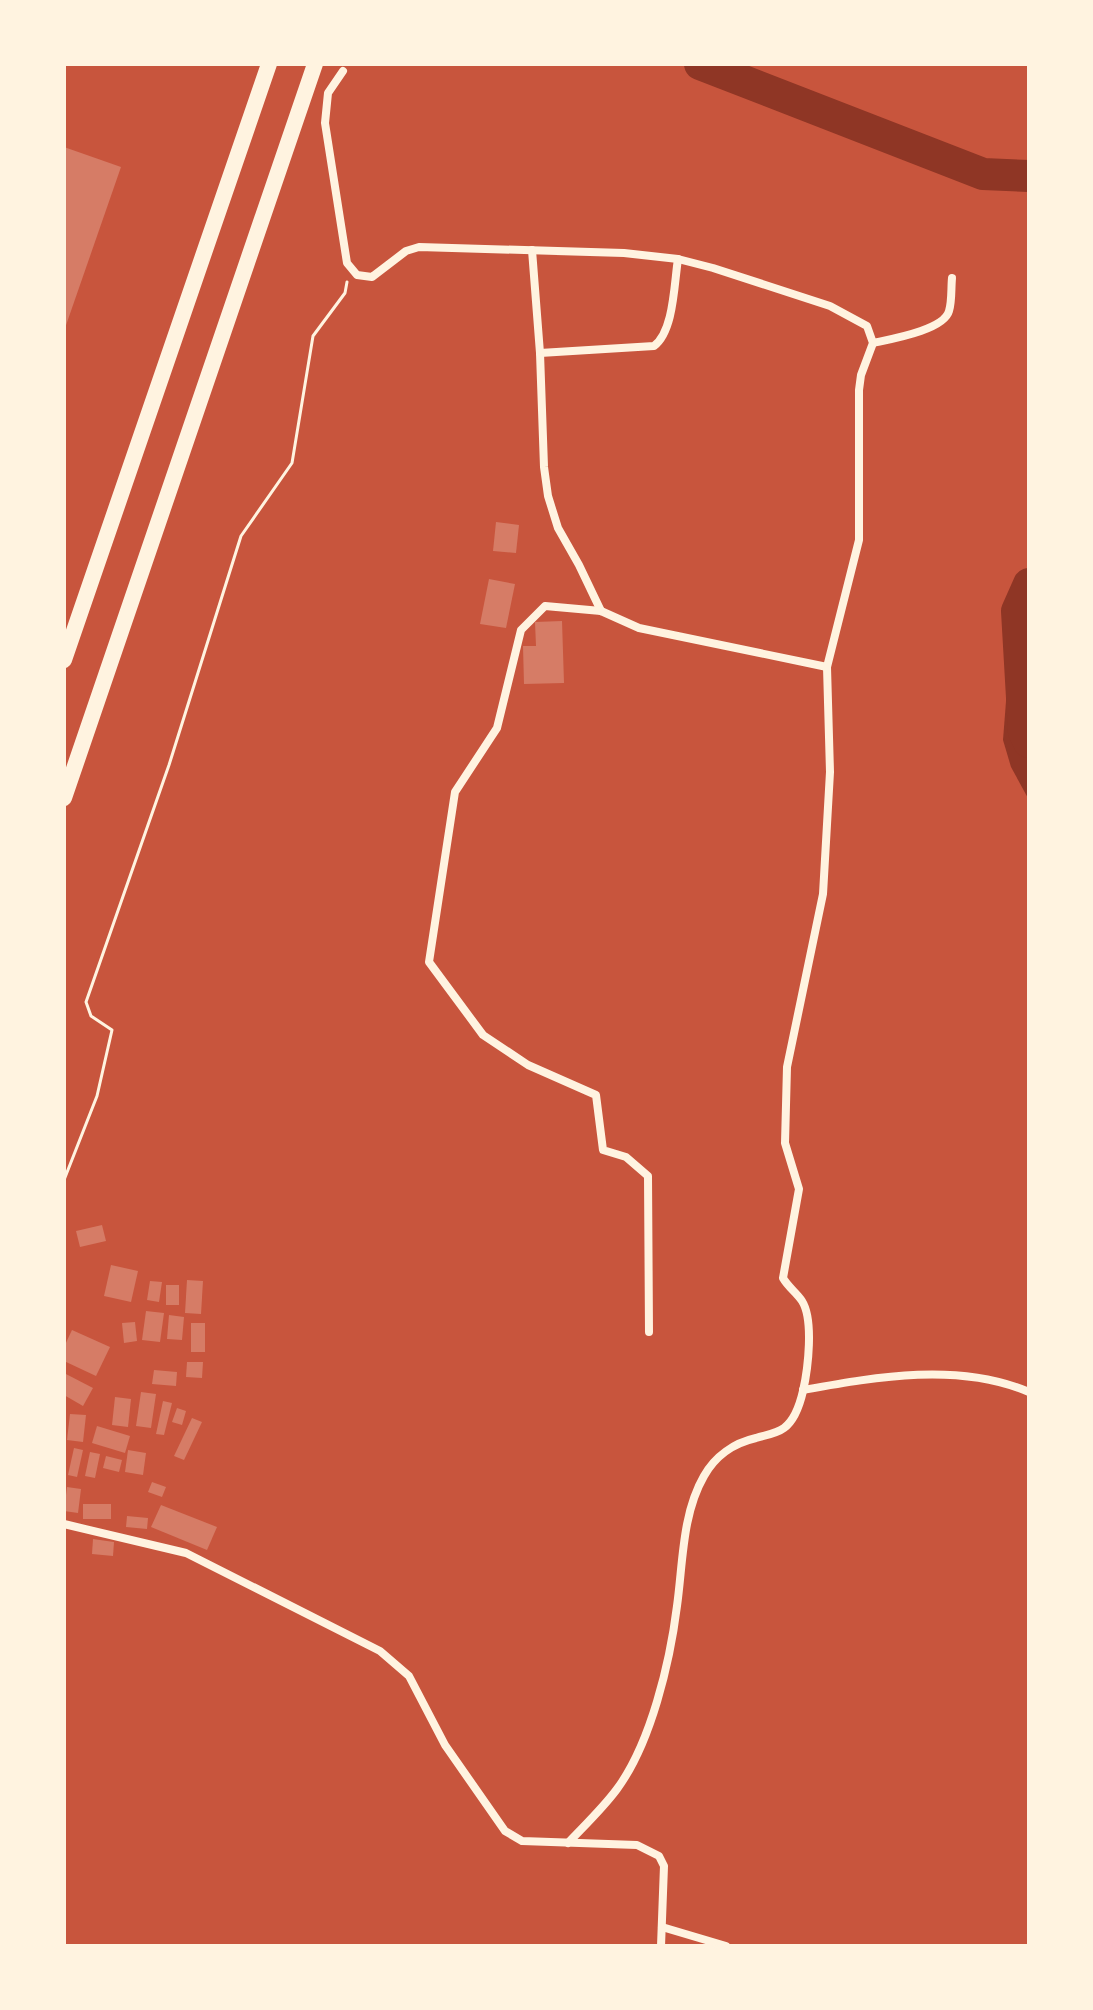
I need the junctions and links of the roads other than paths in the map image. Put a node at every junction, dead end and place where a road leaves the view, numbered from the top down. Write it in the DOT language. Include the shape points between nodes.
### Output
graph roads {
  1 [pos="269,64"];
  2 [pos="315,64"];
  3 [pos="343,71"];
  4 [pos="532,250"];
  5 [pos="678,259"];
  6 [pos="952,278"];
  7 [pos="873,343"];
  8 [pos="540,353"];
  9 [pos="601,611"];
  10 [pos="64,660"];
  11 [pos="827,667"];
  12 [pos="64,798"];
  13 [pos="649,1332"];
  14 [pos="803,1390"];
  15 [pos="1029,1392"];
  16 [pos="64,1524"];
  17 [pos="568,1843"];
  18 [pos="662,1927"];
  19 [pos="661,1946"];
  20 [pos="726,1946"];
  1 -- 10 [label="highway"];
  2 -- 12 [label="highway"];
  3 -- 4 [label="street" via="328,93 325,123 347,263 357,275 372,277 419,247"];
  4 -- 5 [label="street"];
  4 -- 8 [label="street"];
  5 -- 7 [label="street" via="830,306 867,326"];
  5 -- 8 [label="street" via="667,330 654,346"];
  6 -- 7 [label="street" via="949,313 941,323"];
  7 -- 11 [label="street" via="859,390 859,540"];
  8 -- 9 [label="street" via="548,496 558,528"];
  9 -- 11 [label="street" via="639,628"];
  9 -- 13 [label="street" via="545,606 521,630 497,728 455,792 429,962 483,1035 528,1065 596,1095 603,1150 626,1157 648,1176"];
  11 -- 14 [label="street" via="830,772 823,894 787,1067 785,1119 785,1143 799,1189 783,1278 808,1313"];
  14 -- 15 [label="street" via="892,1375 987,1379"];
  14 -- 17 [label="street" via="787,1427 737,1444 704,1474 687,1524 670,1657 651,1719 617,1789"];
  16 -- 17 [label="street" via="186,1553 380,1651 409,1676 445,1745 505,1831 522,1841"];
  17 -- 18 [label="street" via="637,1845 659,1856 664,1866"];
  18 -- 19 [label="street"];
  18 -- 20 [label="street"];
}
